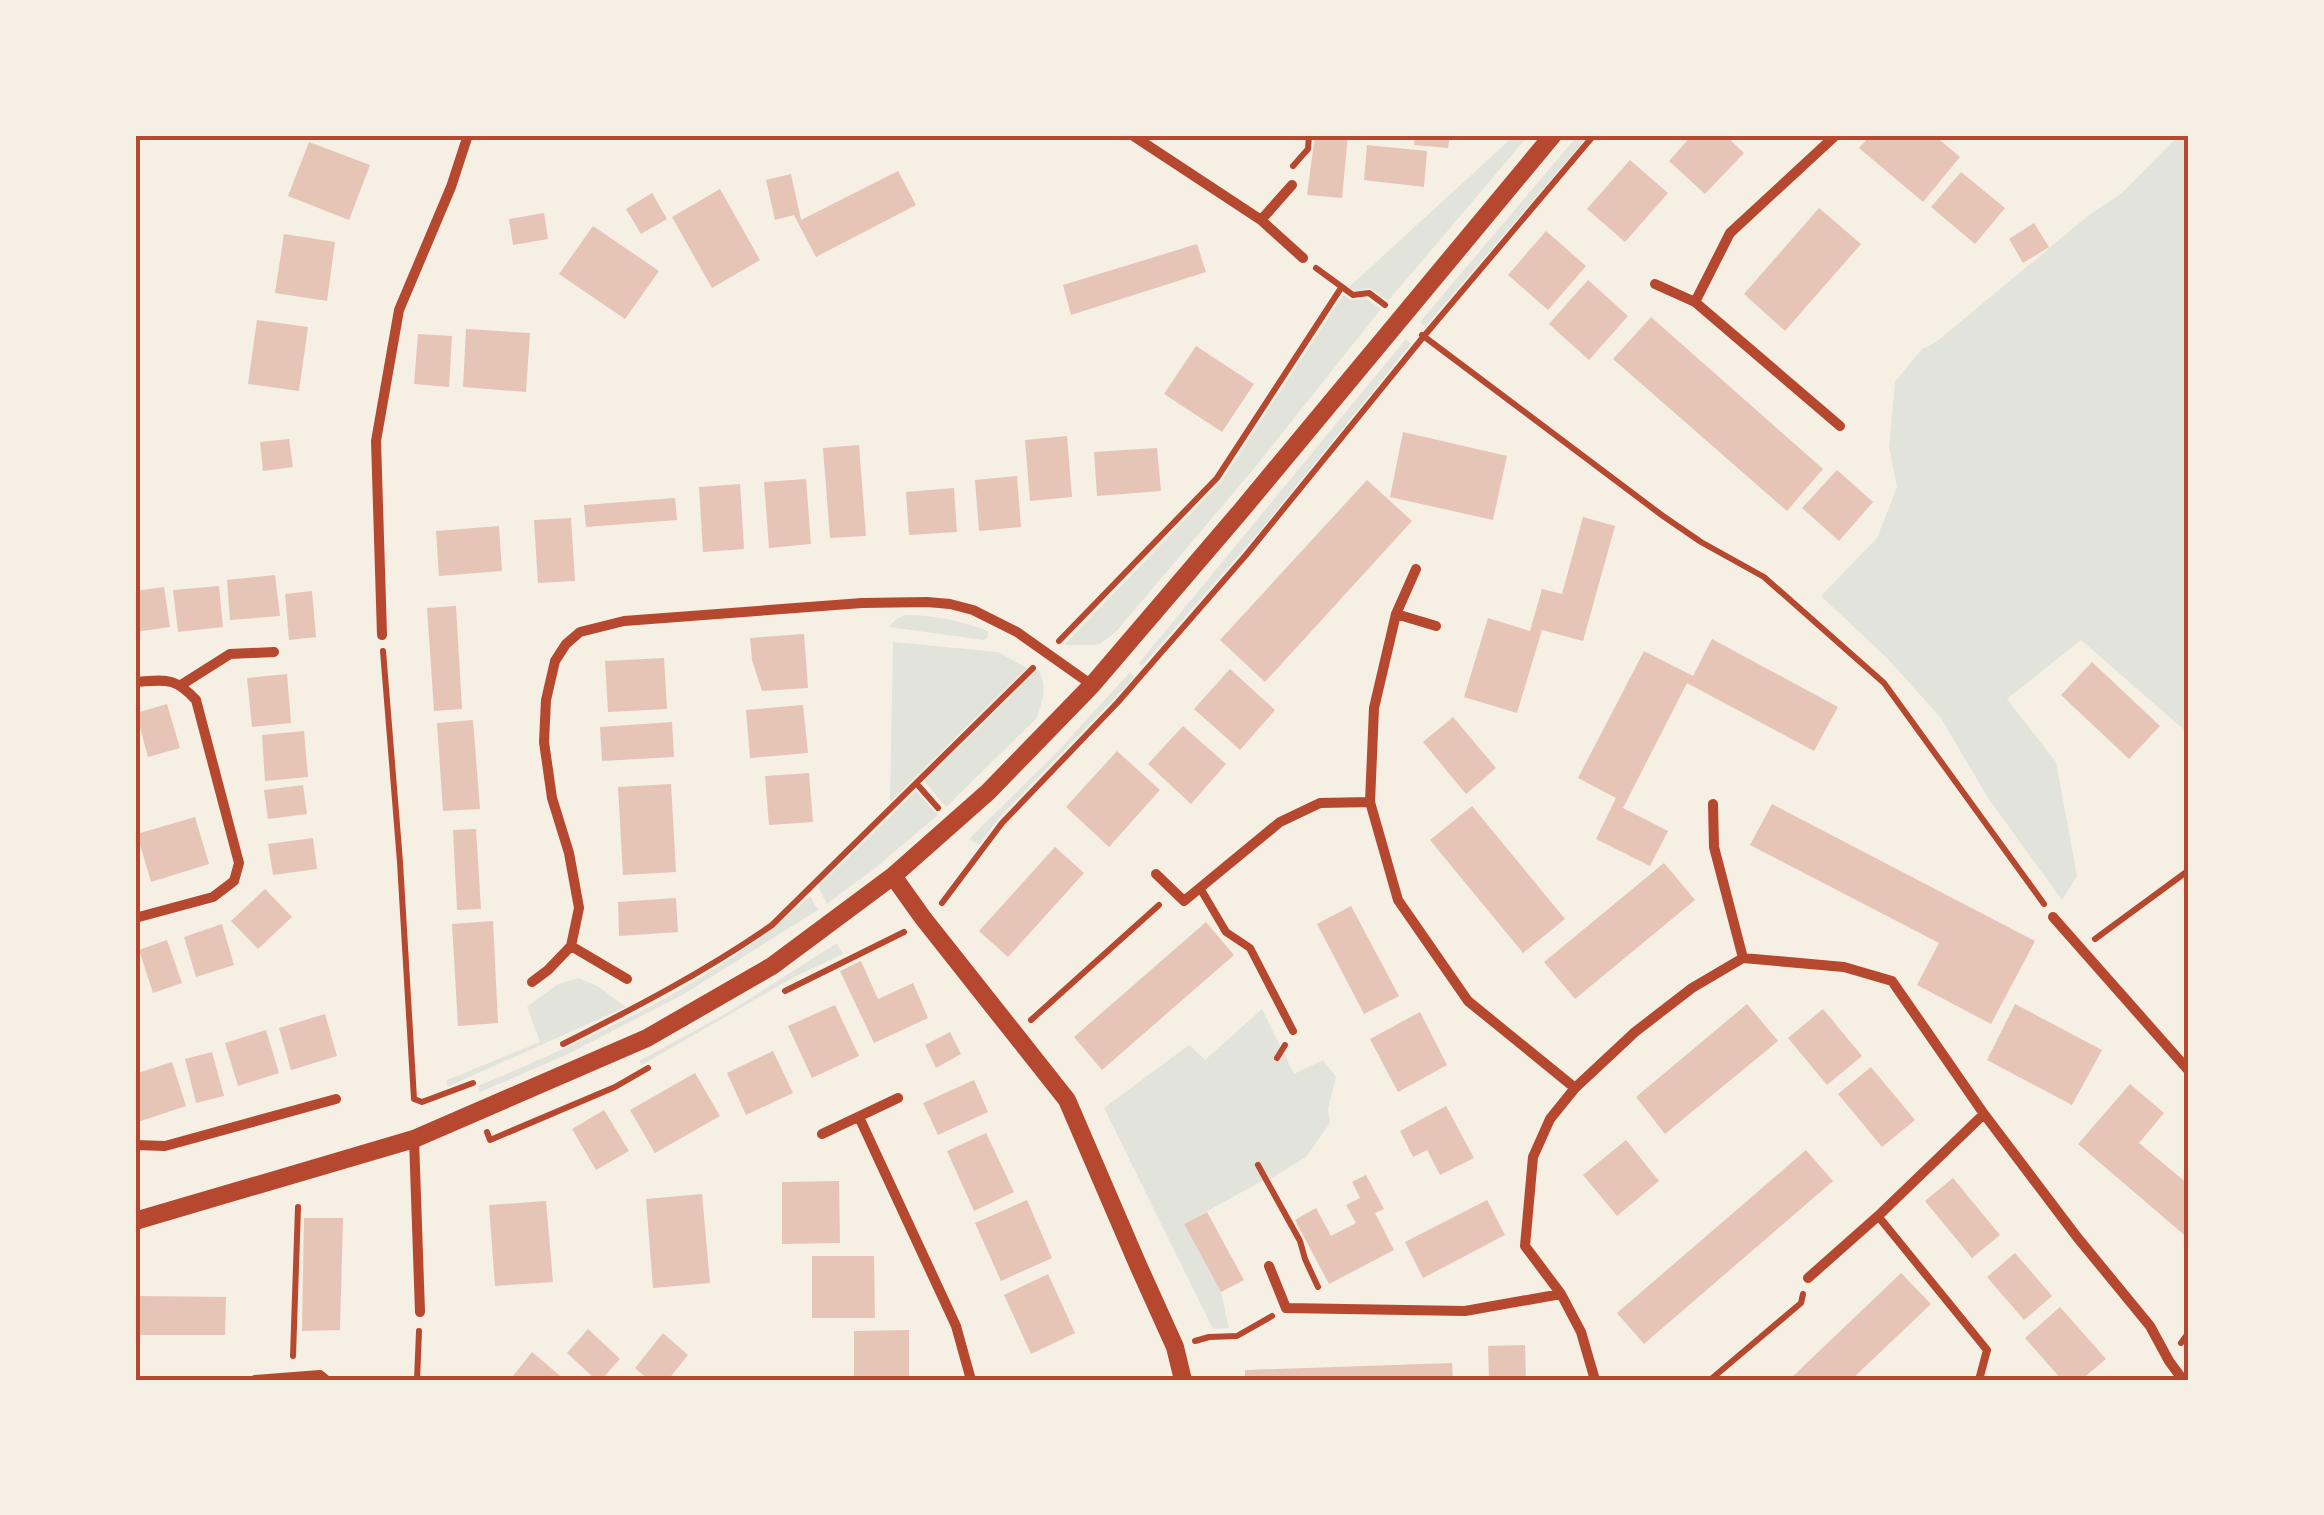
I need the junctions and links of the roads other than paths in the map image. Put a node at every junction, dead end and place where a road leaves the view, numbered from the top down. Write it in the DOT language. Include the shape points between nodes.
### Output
graph roads {
  1 [pos="468,135"];
  2 [pos="1132,135"];
  3 [pos="1553,135"];
  4 [pos="1836,135"];
  5 [pos="1292,185"];
  6 [pos="1262,220"];
  7 [pos="1303,258"];
  8 [pos="1655,284"];
  9 [pos="1695,302"];
  10 [pos="1840,426"];
  11 [pos="1416,570"];
  12 [pos="1396,614"];
  13 [pos="1436,626"];
  14 [pos="382,635"];
  15 [pos="274,652"];
  16 [pos="135,682"];
  17 [pos="181,684"];
  18 [pos="1092,685"];
  19 [pos="1370,802"];
  20 [pos="1714,804"];
  21 [pos="1156,874"];
  22 [pos="893,876"];
  23 [pos="1200,888"];
  24 [pos="2053,917"];
  25 [pos="135,918"];
  26 [pos="570,946"];
  27 [pos="1743,958"];
  28 [pos="627,979"];
  29 [pos="532,982"];
  30 [pos="1293,1032"];
  31 [pos="2189,1071"];
  32 [pos="1575,1088"];
  33 [pos="898,1098"];
  34 [pos="336,1099"];
  35 [pos="1984,1114"];
  36 [pos="859,1117"];
  37 [pos="822,1134"];
  38 [pos="414,1139"];
  39 [pos="135,1145"];
  40 [pos="1878,1216"];
  41 [pos="135,1221"];
  42 [pos="1270,1266"];
  43 [pos="1808,1278"];
  44 [pos="1561,1294"];
  45 [pos="420,1312"];
  46 [pos="255,1380"];
  47 [pos="326,1380"];
  48 [pos="971,1380"];
  49 [pos="1183,1380"];
  50 [pos="1595,1380"];
  51 [pos="1979,1380"];
  52 [pos="2183,1380"];
  1 -- 14 [label="street" via="398,310 376,441"];
  2 -- 6 [label="street"];
  3 -- 18 [label="street"];
  4 -- 9 [label="street" via="1730,234"];
  5 -- 6 [label="street"];
  6 -- 7 [label="street"];
  8 -- 9 [label="street"];
  9 -- 10 [label="street"];
  11 -- 12 [label="street"];
  12 -- 13 [label="street"];
  12 -- 19 [label="street" via="1374,708"];
  15 -- 17 [label="street" via="230,654"];
  16 -- 17 [label="street"];
  17 -- 25 [label="street" via="196,700 239,862 234,882 213,897"];
  18 -- 22 [label="street" via="988,792"];
  18 -- 26 [label="street" via="1017,632 973,610 928,602 624,621 580,632 555,660 544,742 579,908"];
  19 -- 23 [label="street" via="1320,803 1280,822"];
  19 -- 32 [label="street" via="1398,900 1468,1001"];
  20 -- 27 [label="street" via="1714,847"];
  21 -- 23 [label="street" via="1184,901"];
  22 -- 38 [label="street" via="772,966 647,1038"];
  22 -- 49 [label="street" via="1068,1100 1175,1346"];
  23 -- 30 [label="lane" via="1226,932 1250,948"];
  24 -- 31 [label="street"];
  26 -- 28 [label="street"];
  26 -- 29 [label="street"];
  27 -- 32 [label="street" via="1635,1032"];
  27 -- 35 [label="street" via="1844,968 1892,981"];
  32 -- 44 [label="street" via="1533,1156 1526,1246"];
  33 -- 36 [label="street"];
  34 -- 39 [label="street" via="164,1146"];
  35 -- 40 [label="street"];
  35 -- 52 [label="street" via="2150,1326"];
  36 -- 37 [label="street"];
  36 -- 48 [label="street" via="956,1326"];
  38 -- 41 [label="street"];
  38 -- 45 [label="street"];
  40 -- 43 [label="street"];
  40 -- 51 [label="lane" via="1987,1350"];
  42 -- 44 [label="street" via="1286,1308 1465,1312"];
  44 -- 50 [label="street"];
  46 -- 47 [label="street" via="320,1374"];
}
